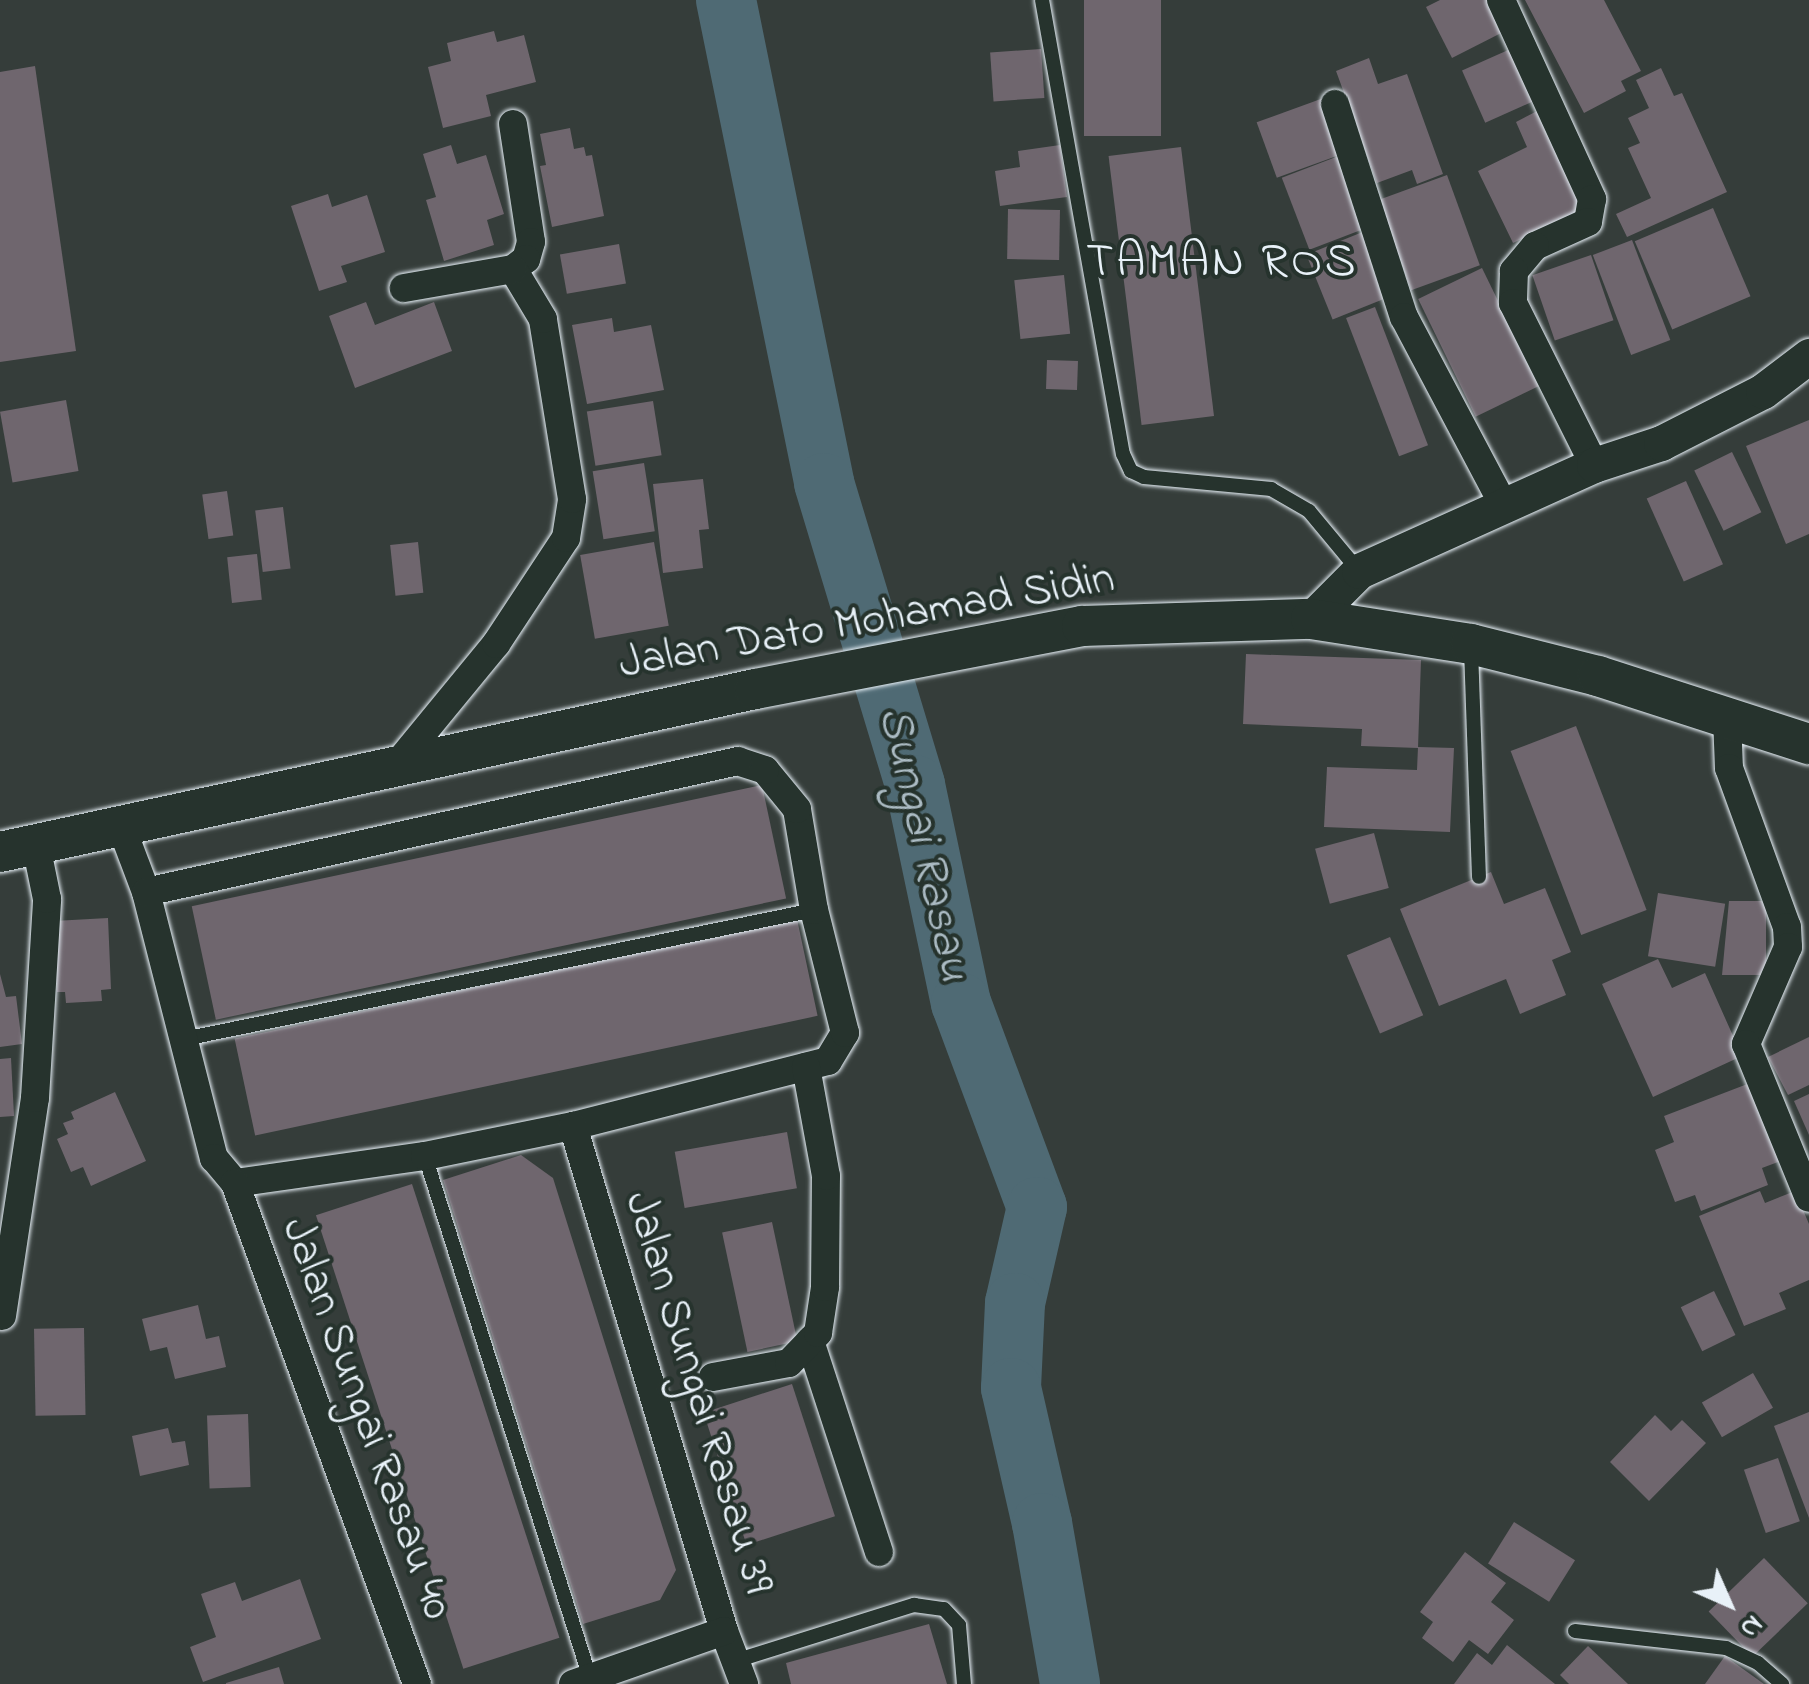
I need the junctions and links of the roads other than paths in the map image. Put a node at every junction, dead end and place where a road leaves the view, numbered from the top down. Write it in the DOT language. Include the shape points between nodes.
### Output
graph roads {
  1 [pos="1042,0"];
  2 [pos="1501,0"];
  3 [pos="1335,104"];
  4 [pos="512,124"];
  5 [pos="513,268"];
  6 [pos="404,288"];
  7 [pos="1809,356"];
  8 [pos="1594,466"];
  9 [pos="1505,508"];
  10 [pos="1359,571"];
  11 [pos="1311,619"];
  12 [pos="1471,644"];
  13 [pos="1726,717"];
  14 [pos="1809,744"];
  15 [pos="394,769"];
  16 [pos="120,823"];
  17 [pos="18,849"];
  18 [pos="1478,876"];
  19 [pos="146,892"];
  20 [pos="814,910"];
  21 [pos="184,1039"];
  22 [pos="806,1066"];
  23 [pos="573,1126"];
  24 [pos="425,1156"];
  25 [pos="235,1183"];
  26 [pos="1809,1198"];
  27 [pos="2,1316"];
  28 [pos="810,1341"];
  29 [pos="714,1377"];
  30 [pos="879,1552"];
  31 [pos="724,1631"];
  32 [pos="1575,1631"];
  33 [pos="740,1672"];
  34 [pos="582,1681"];
  35 [pos="417,1684"];
  36 [pos="964,1684"];
  37 [pos="1782,1684"];
  1 -- 10 [label="lane" via="1131,471 1271,490 1309,511"];
  2 -- 8 [label="street" via="1592,199 1588,222 1535,246 1514,271 1513,303"];
  3 -- 9 [label="street" via="1404,317"];
  4 -- 5 [label="street" via="530,242 526,258"];
  5 -- 6 [label="street"];
  5 -- 15 [label="street" via="543,318 572,499 566,538 496,644"];
  7 -- 8 [label="street" via="1763,392"];
  8 -- 9 [label="street"];
  9 -- 10 [label="street"];
  10 -- 11 [label="street"];
  11 -- 12 [label="main road, Jalan Dato Mohamad Sidin"];
  11 -- 15 [label="main road, Jalan Dato Mohamad Sidin" via="1082,626"];
  12 -- 13 [label="main road, Jalan Dato Mohamad Sidin"];
  12 -- 18 [label="lane"];
  13 -- 14 [label="main road, Jalan Dato Mohamad Sidin"];
  13 -- 26 [label="street" via="1729,768 1787,928 1788,948 1746,1044"];
  15 -- 16 [label="main road, Jalan Dato Mohamad Sidin"];
  16 -- 17 [label="main road, Jalan Dato Mohamad Sidin"];
  16 -- 19 [label="street, Jalan Sungai Rasau 40"];
  17 -- 27 [label="street" via="47,899 35,1098"];
  19 -- 20 [label="street" via="738,761 765,770 797,809"];
  19 -- 21 [label="street, Jalan Sungai Rasau 40"];
  20 -- 21 [label="lane"];
  20 -- 22 [label="street" via="844,1034 828,1061"];
  21 -- 25 [label="street, Jalan Sungai Rasau 40" via="214,1158"];
  22 -- 23 [label="street"];
  22 -- 28 [label="street" via="826,1176 825,1287 818,1333"];
  23 -- 24 [label="street"];
  23 -- 31 [label="street, Jalan Sungai Rasau 39"];
  24 -- 25 [label="street"];
  24 -- 34 [label="lane"];
  25 -- 35 [label="street, Jalan Sungai Rasau 40"];
  28 -- 29 [label="street" via="789,1363"];
  28 -- 30 [label="street"];
  31 -- 33 [label="street, Jalan Sungai Rasau 39"];
  31 -- 34 [label="street"];
  32 -- 37 [label="lane" via="1726,1648"];
  33 -- 36 [label="lane" via="914,1605 944,1609 959,1626"];
}
